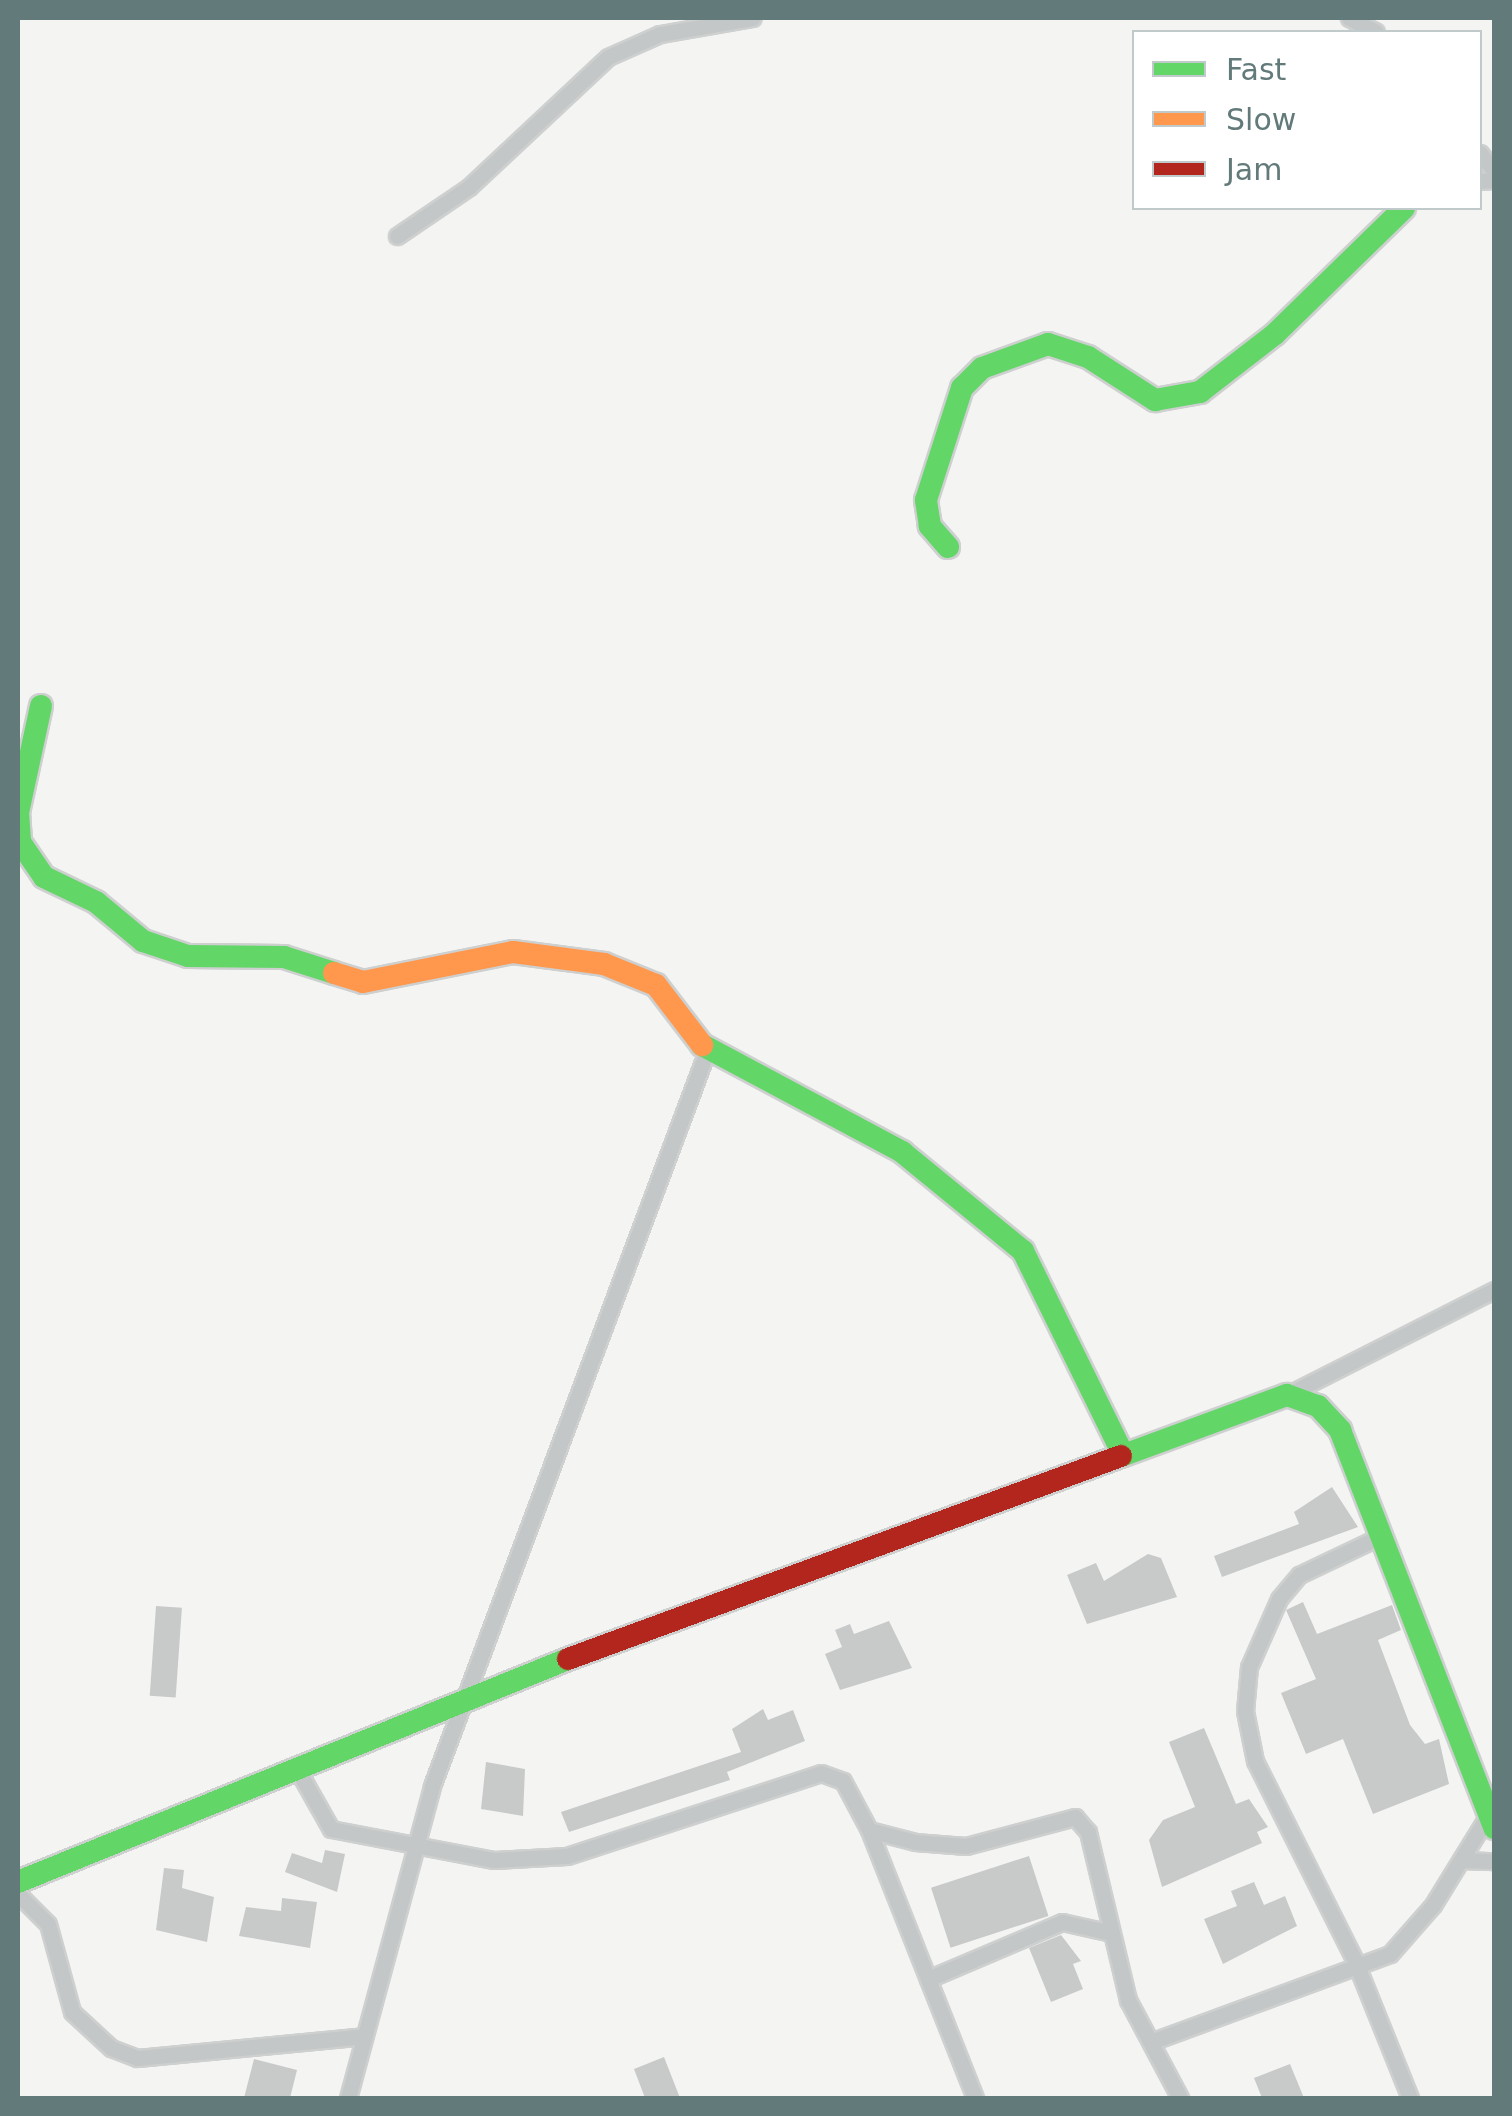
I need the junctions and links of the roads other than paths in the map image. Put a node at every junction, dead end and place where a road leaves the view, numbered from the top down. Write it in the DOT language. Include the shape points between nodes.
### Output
graph roads {
  1 [pos="753,18"];
  2 [pos="1349,18"];
  3 [pos="1372,30"];
  4 [pos="1402,210"];
  5 [pos="398,236"];
  6 [pos="948,547"];
  7 [pos="41,706"];
  8 [pos="706,1054"];
  9 [pos="1494,1290"];
  10 [pos="1286,1395"];
  11 [pos="1121,1450"];
  12 [pos="1383,1535"];
  13 [pos="464,1697"];
  14 [pos="296,1767"];
  15 [pos="1492,1821"];
  16 [pos="869,1830"];
  17 [pos="416,1849"];
  18 [pos="1461,1860"];
  19 [pos="1494,1861"];
  20 [pos="18,1882"];
  21 [pos="18,1894"];
  22 [pos="1107,1932"];
  23 [pos="1354,1961"];
  24 [pos="928,1979"];
  25 [pos="364,2036"];
  26 [pos="1156,2040"];
  27 [pos="348,2098"];
  28 [pos="975,2098"];
  29 [pos="1180,2098"];
  30 [pos="1410,2098"];
  1 -- 5 [label="street" via="660,34 608,57 469,186"];
  2 -- 3 [label="street"];
  4 -- 6 [label="street" via="1275,334 1200,392 1155,400 1088,357 1048,344 972,376 926,500 930,526"];
  7 -- 8 [label="street" via="20,842 44,877 96,902 143,941 188,956 284,956 363,982 502,953 604,964 678,1002"];
  8 -- 11 [label="street" via="902,1152 1023,1250"];
  8 -- 13 [label="street"];
  9 -- 10 [label="street"];
  10 -- 11 [label="street"];
  10 -- 12 [label="street" via="1318,1406 1340,1430"];
  11 -- 13 [label="street"];
  12 -- 15 [label="street"];
  12 -- 23 [label="street" via="1300,1575 1279,1599 1249,1667 1245,1711 1255,1761"];
  13 -- 14 [label="street"];
  13 -- 17 [label="street"];
  14 -- 17 [label="street" via="331,1829"];
  14 -- 20 [label="street"];
  15 -- 18 [label="street"];
  16 -- 17 [label="street" via="843,1781 821,1773 568,1856 494,1860"];
  16 -- 22 [label="street" via="966,1846 1075,1818 1088,1832"];
  16 -- 24 [label="street"];
  17 -- 25 [label="street"];
  18 -- 19 [label="street"];
  18 -- 23 [label="street" via="1398,1946"];
  21 -- 25 [label="street" via="48,1924 72,2012 111,2048 138,2058"];
  22 -- 24 [label="street" via="1062,1922"];
  22 -- 26 [label="street" via="1128,2000"];
  23 -- 26 [label="street"];
  23 -- 30 [label="street"];
  24 -- 28 [label="street"];
  25 -- 27 [label="street"];
  26 -- 29 [label="street"];
}
